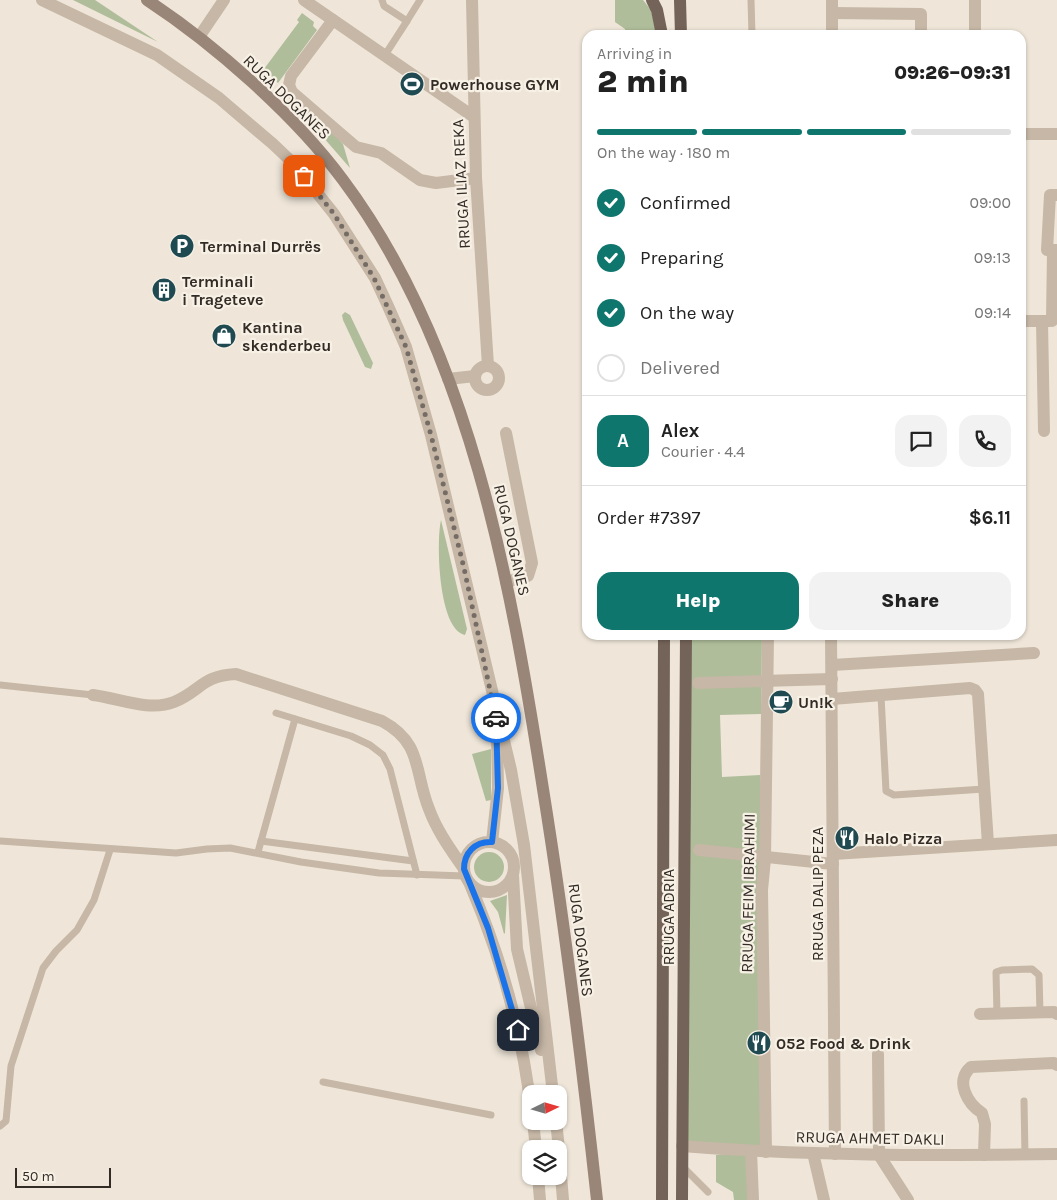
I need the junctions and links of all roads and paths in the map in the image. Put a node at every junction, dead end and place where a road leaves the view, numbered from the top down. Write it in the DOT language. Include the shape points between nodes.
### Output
graph roads {
  1 [pos="42,0"];
  2 [pos="147,0"];
  3 [pos="224,0"];
  4 [pos="304,0"];
  5 [pos="382,0"];
  6 [pos="420,0"];
  7 [pos="472,0"];
  8 [pos="652,0"];
  9 [pos="680,0"];
  10 [pos="751,0"];
  11 [pos="832,0"];
  12 [pos="975,0"];
  13 [pos="832,14"];
  14 [pos="333,20"];
  15 [pos="407,21"];
  16 [pos="661,30"];
  17 [pos="681,30"];
  18 [pos="752,30"];
  19 [pos="832,30"];
  20 [pos="921,30"];
  21 [pos="975,30"];
  22 [pos="199,38"];
  23 [pos="385,55"];
  24 [pos="474,117"];
  25 [pos="1026,134"];
  26 [pos="1057,134"];
  27 [pos="476,178"];
  28 [pos="1057,195"];
  29 [pos="1055,250"];
  30 [pos="1026,321"];
  31 [pos="1050,321"];
  32 [pos="488,366"];
  33 [pos="475,379"];
  34 [pos="449,382"];
  35 [pos="1044,431"];
  36 [pos="506,433"];
  37 [pos="506,582"];
  38 [pos="664,640"];
  39 [pos="686,640"];
  40 [pos="768,640"];
  41 [pos="831,640"];
  42 [pos="1034,653"];
  43 [pos="832,665"];
  44 [pos="832,679"];
  45 [pos="768,680"];
  46 [pos="698,683"];
  47 [pos="0,685"];
  48 [pos="93,695"];
  49 [pos="881,696"];
  50 [pos="832,699"];
  51 [pos="276,712"];
  52 [pos="496,713"];
  53 [pos="295,719"];
  54 [pos="984,789"];
  55 [pos="1057,840"];
  56 [pos="0,841"];
  57 [pos="261,841"];
  58 [pos="492,842"];
  59 [pos="988,844"];
  60 [pos="524,846"];
  61 [pos="110,850"];
  62 [pos="699,850"];
  63 [pos="258,852"];
  64 [pos="765,859"];
  65 [pos="833,859"];
  66 [pos="413,861"];
  67 [pos="513,869"];
  68 [pos="417,875"];
  69 [pos="466,876"];
  70 [pos="1040,1012"];
  71 [pos="980,1014"];
  72 [pos="997,1014"];
  73 [pos="1057,1014"];
  74 [pos="878,1054"];
  75 [pos="1057,1065"];
  76 [pos="323,1082"];
  77 [pos="527,1085"];
  78 [pos="550,1085"];
  79 [pos="551,1085"];
  80 [pos="1024,1101"];
  81 [pos="491,1115"];
  82 [pos="0,1126"];
  83 [pos="682,1146"];
  84 [pos="751,1151"];
  85 [pos="766,1152"];
  86 [pos="813,1153"];
  87 [pos="835,1154"];
  88 [pos="1025,1154"];
  89 [pos="1057,1154"];
  90 [pos="984,1155"];
  91 [pos="879,1156"];
  92 [pos="682,1166"];
  93 [pos="539,1185"];
  94 [pos="562,1185"];
  95 [pos="708,1192"];
  96 [pos="540,1200"];
  97 [pos="563,1200"];
  98 [pos="597,1200"];
  99 [pos="662,1200"];
  100 [pos="682,1200"];
  101 [pos="753,1200"];
  102 [pos="824,1200"];
  103 [pos="908,1200"];
  1 -- 52 [label="street" via="157,55 219,98 294,164 356,247 406,347 468,587"];
  2 -- 22 [label="main road, RUGA DOGANES"];
  3 -- 22 [label="street"];
  4 -- 14 [label="street"];
  5 -- 15 [label="lane" via="384,6"];
  6 -- 15 [label="lane"];
  7 -- 24 [label="street, RRUGA ILIAZ REKA"];
  8 -- 16 [label="main road"];
  9 -- 17 [label="main road"];
  10 -- 18 [label="lane"];
  11 -- 13 [label="street"];
  12 -- 21 [label="street"];
  13 -- 19 [label="street"];
  13 -- 20 [label="street" via="921,14"];
  14 -- 23 [label="street"];
  14 -- 27 [label="street" via="291,76 289,85 292,92 356,147 381,154 420,180 436,183"];
  15 -- 23 [label="lane"];
  22 -- 34 [label="main road, RUGA DOGANES" via="298,128 343,180 402,276"];
  23 -- 24 [label="street"];
  24 -- 27 [label="street, RRUGA ILIAZ REKA"];
  25 -- 26 [label="street"];
  27 -- 32 [label="street, RRUGA ILIAZ REKA"];
  28 -- 29 [label="street" via="1050,195 1047,250"];
  29 -- 31 [label="street"];
  30 -- 31 [label="street"];
  31 -- 35 [label="street"];
  32 -- 33 [label="street" via="480,368"];
  32 -- 33 [label="street" via="496,372 496,385 488,390 478,386"];
  33 -- 34 [label="street"];
  34 -- 37 [label="main road, RUGA DOGANES" via="486,498"];
  36 -- 37 [label="street" via="532,562 528,576"];
  37 -- 98 [label="main road, RUGA DOGANES" via="547,815"];
  38 -- 99 [label="main road, RRUGA ADRIA"];
  39 -- 83 [label="main road, RRUGA ADRIA"];
  40 -- 45 [label="street, RRUGA FEIM IBRAHIMI"];
  41 -- 43 [label="street, RRUGA DALIP PEZA"];
  42 -- 43 [label="street"];
  43 -- 44 [label="street, RRUGA DALIP PEZA"];
  44 -- 45 [label="street"];
  44 -- 50 [label="street, RRUGA DALIP PEZA"];
  45 -- 46 [label="street"];
  45 -- 64 [label="street, RRUGA FEIM IBRAHIMI"];
  47 -- 48 [label="lane"];
  48 -- 69 [label="street" via="142,704 162,704 174,702 212,678 236,674 382,721 397,730 411,746 432,817"];
  49 -- 50 [label="street"];
  49 -- 54 [label="street" via="975,690 978,694"];
  49 -- 54 [label="lane" via="888,794"];
  50 -- 65 [label="street, RRUGA DALIP PEZA"];
  51 -- 53 [label="lane"];
  52 -- 58 [label="street" via="498,788"];
  52 -- 60 [label="street" via="511,770"];
  53 -- 57 [label="lane"];
  53 -- 66 [label="lane" via="352,736 383,755 390,768"];
  54 -- 59 [label="street"];
  55 -- 59 [label="street"];
  56 -- 61 [label="lane"];
  57 -- 63 [label="lane"];
  57 -- 66 [label="lane"];
  58 -- 67 [label="street" via="507,849"];
  58 -- 69 [label="street" via="472,848 465,859"];
  59 -- 65 [label="street"];
  60 -- 67 [label="street"];
  60 -- 79 [label="street"];
  61 -- 63 [label="lane" via="176,853 230,848"];
  61 -- 82 [label="lane" via="94,900 77,930 43,968 11,1066 6,1122"];
  62 -- 64 [label="street"];
  63 -- 68 [label="lane" via="301,862"];
  64 -- 65 [label="street"];
  64 -- 85 [label="street, RRUGA FEIM IBRAHIMI" via="762,890"];
  65 -- 87 [label="street, RRUGA DALIP PEZA"];
  66 -- 68 [label="lane"];
  67 -- 69 [label="street" via="505,886 493,892 483,891"];
  67 -- 78 [label="street" via="517,949"];
  68 -- 69 [label="lane"];
  69 -- 77 [label="street" via="488,928 518,1030"];
  70 -- 72 [label="street"];
  70 -- 72 [label="lane" via="1039,975 1032,968 996,972"];
  70 -- 73 [label="street"];
  71 -- 72 [label="street"];
  74 -- 91 [label="street"];
  75 -- 90 [label="street" via="971,1067 966,1072 965,1095 971,1106 982,1113 985,1124"];
  76 -- 81 [label="lane"];
  80 -- 88 [label="lane"];
  83 -- 84 [label="street, RRUGA AHMET DAKLI"];
  83 -- 92 [label="main road, RRUGA ADRIA"];
  84 -- 85 [label="street, RRUGA AHMET DAKLI"];
  84 -- 101 [label="street"];
  85 -- 86 [label="street, RRUGA AHMET DAKLI"];
  86 -- 87 [label="street, RRUGA AHMET DAKLI"];
  86 -- 102 [label="street"];
  87 -- 91 [label="street, RRUGA AHMET DAKLI"];
  88 -- 89 [label="street, RRUGA AHMET DAKLI"];
  88 -- 90 [label="street, RRUGA AHMET DAKLI"];
  90 -- 91 [label="street, RRUGA AHMET DAKLI"];
  91 -- 103 [label="street"];
  92 -- 95 [label="lane"];
  92 -- 100 [label="main road, RRUGA ADRIA"];
  93 -- 96 [label="street"];
  94 -- 97 [label="street"];
}
